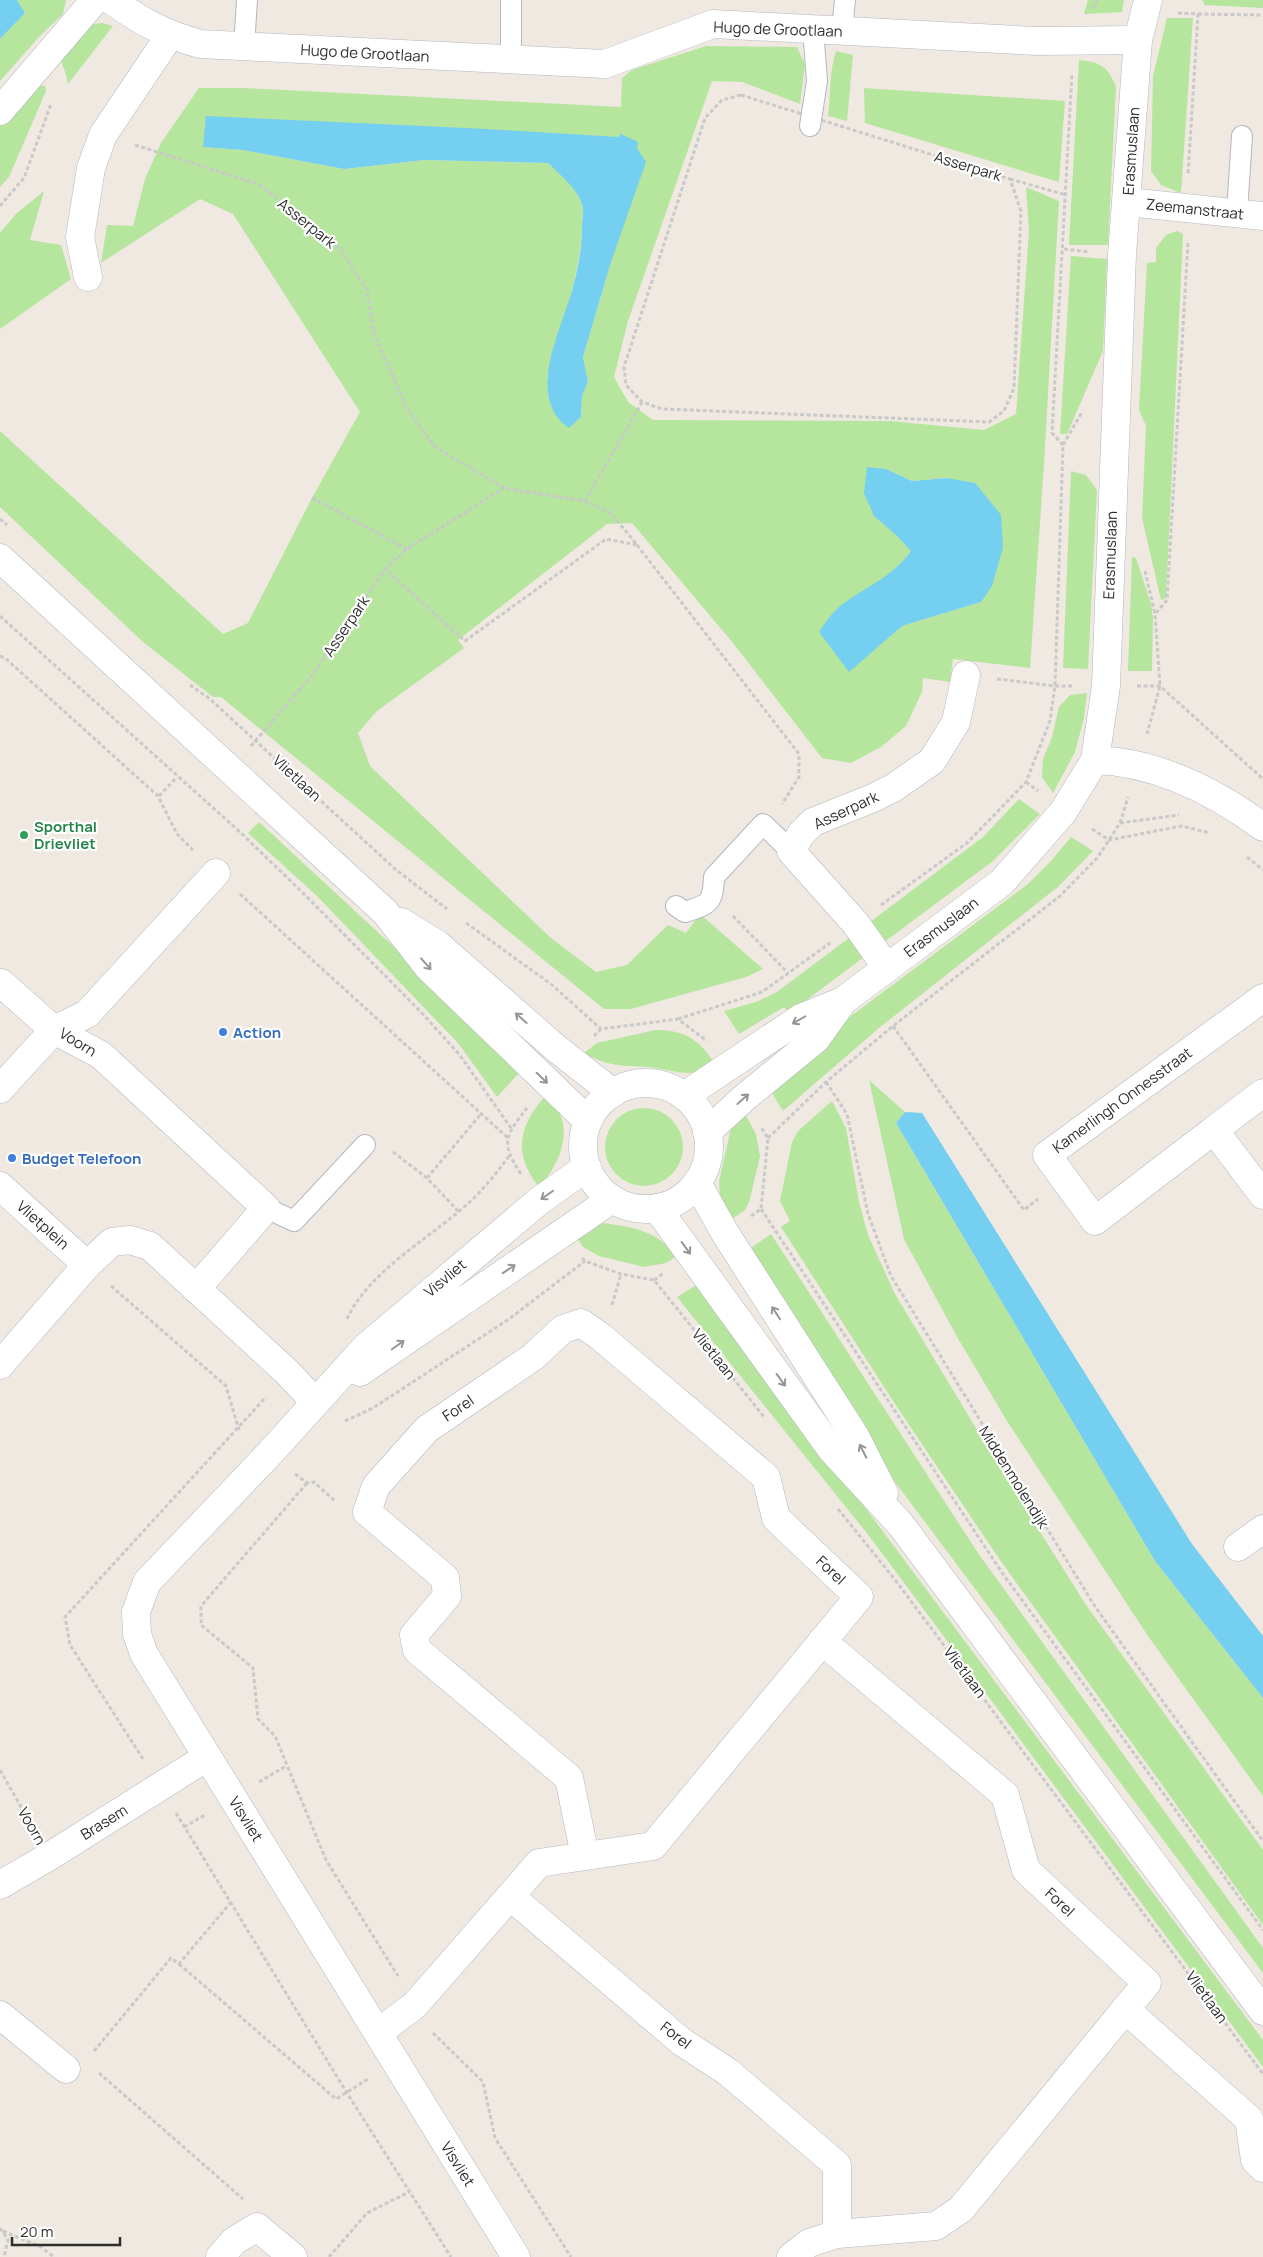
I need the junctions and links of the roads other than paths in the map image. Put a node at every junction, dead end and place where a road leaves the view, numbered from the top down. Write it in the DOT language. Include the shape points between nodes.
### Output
graph roads {
  1 [pos="95,0"];
  2 [pos="111,0"];
  3 [pos="247,0"];
  4 [pos="511,0"];
  5 [pos="845,0"];
  6 [pos="1147,5"];
  7 [pos="813,29"];
  8 [pos="842,30"];
  9 [pos="170,35"];
  10 [pos="1138,40"];
  11 [pos="244,47"];
  12 [pos="511,59"];
  13 [pos="0,111"];
  14 [pos="810,121"];
  15 [pos="1242,136"];
  16 [pos="1128,202"];
  17 [pos="1250,214"];
  18 [pos="88,277"];
  19 [pos="0,558"];
  20 [pos="966,675"];
  21 [pos="1094,760"];
  22 [pos="1263,827"];
  23 [pos="791,851"];
  24 [pos="216,872"];
  25 [pos="676,906"];
  26 [pos="385,912"];
  27 [pos="887,968"];
  28 [pos="1,982"];
  29 [pos="1263,998"];
  30 [pos="843,1001"];
  31 [pos="54,1030"];
  32 [pos="0,1089"];
  33 [pos="613,1093"];
  34 [pos="1263,1093"];
  35 [pos="684,1096"];
  36 [pos="588,1121"];
  37 [pos="1214,1130"];
  38 [pos="708,1132"];
  39 [pos="365,1145"];
  40 [pos="587,1167"];
  41 [pos="697,1183"];
  42 [pos="0,1186"];
  43 [pos="1263,1195"];
  44 [pos="612,1199"];
  45 [pos="266,1208"];
  46 [pos="658,1208"];
  47 [pos="86,1264"];
  48 [pos="196,1288"];
  49 [pos="0,1365"];
  50 [pos="315,1402"];
  51 [pos="901,1526"];
  52 [pos="1263,1529"];
  53 [pos="1238,1547"];
  54 [pos="822,1641"];
  55 [pos="207,1757"];
  56 [pos="585,1856"];
  57 [pos="0,1885"];
  58 [pos="511,1897"];
  59 [pos="1125,2009"];
  60 [pos="1263,2011"];
  61 [pos="0,2015"];
  62 [pos="378,2033"];
  63 [pos="76,2065"];
  64 [pos="1263,2168"];
  65 [pos="838,2234"];
  66 [pos="220,2257"];
  67 [pos="293,2257"];
  68 [pos="516,2257"];
  69 [pos="791,2257"];
  1 -- 13 [label="street"];
  2 -- 9 [label="street, Hugo de Grootlaan" via="134,17"];
  3 -- 11 [label="lane"];
  4 -- 12 [label="lane"];
  5 -- 8 [label="lane"];
  6 -- 10 [label="street, Erasmuslaan"];
  7 -- 8 [label="street, Hugo de Grootlaan"];
  7 -- 12 [label="street, Hugo de Grootlaan" via="713,24 605,64"];
  7 -- 14 [label="lane" via="817,81"];
  8 -- 10 [label="street, Hugo de Grootlaan" via="1037,40"];
  9 -- 11 [label="street, Hugo de Grootlaan" via="200,44"];
  9 -- 18 [label="street" via="103,135 91,168 80,237"];
  10 -- 16 [label="street, Erasmuslaan"];
  11 -- 12 [label="street, Hugo de Grootlaan"];
  15 -- 17 [label="lane"];
  16 -- 17 [label="street, Zeemanstraat"];
  16 -- 21 [label="street, Erasmuslaan" via="1116,368 1106,686"];
  19 -- 26 [label="street"];
  20 -- 23 [label="street, Asserpark" via="956,722 932,761 893,788 813,822"];
  21 -- 22 [label="street" via="1139,764 1184,781 1236,807"];
  21 -- 27 [label="street, Erasmuslaan" via="1063,812 1002,882"];
  23 -- 25 [label="lane" via="762,824 714,877 713,896 708,904 685,912"];
  23 -- 27 [label="street" via="856,924"];
  24 -- 31 [label="street, Voorn" via="87,1014"];
  33 -- 26 [label="street, one-way" via="557,1049 437,944"];
  26 -- 36 [label="street, one-way" via="428,967"];
  27 -- 30 [label="street, Erasmuslaan"];
  28 -- 31 [label="street"];
  29 -- 37 [label="street, Kamerlingh Onnesstraat" via="1047,1155 1095,1221"];
  30 -- 35 [label="street, Erasmuslaan, one-way" via="801,1018"];
  38 -- 30 [label="street, Erasmuslaan, one-way" via="816,1039"];
  31 -- 32 [label="street"];
  31 -- 45 [label="street, Voorn" via="100,1055"];
  33 -- 35 [label="street" via="636,1084 649,1084 662,1085"];
  33 -- 36 [label="street" via="602,1100"];
  34 -- 37 [label="street, Kamerlingh Onnesstraat"];
  35 -- 38 [label="street" via="698,1112"];
  36 -- 40 [label="street" via="583,1152"];
  37 -- 43 [label="street"];
  38 -- 41 [label="street" via="708,1158"];
  39 -- 45 [label="lane, Voorn" via="294,1221"];
  40 -- 44 [label="street" via="601,1190"];
  40 -- 50 [label="street, Visvliet, one-way" via="539,1201 396,1320"];
  41 -- 46 [label="street" via="686,1195"];
  51 -- 41 [label="street, one-way" via="855,1436"];
  42 -- 47 [label="street, Vlietplein"];
  44 -- 46 [label="street" via="641,1209"];
  50 -- 44 [label="street, Visvliet, one-way"];
  45 -- 48 [label="street"];
  46 -- 51 [label="street, one-way" via="832,1450"];
  47 -- 48 [label="street" via="112,1242 130,1240 150,1246"];
  47 -- 49 [label="street"];
  48 -- 50 [label="street"];
  50 -- 55 [label="street, Visvliet" via="147,1582 136,1612 137,1634 144,1654"];
  51 -- 60 [label="street"];
  52 -- 53 [label="street"];
  54 -- 56 [label="street, Forel" via="653,1846"];
  54 -- 56 [label="street, Forel" via="860,1597 776,1518 766,1477 601,1336 581,1323 563,1329 532,1357 427,1429 376,1486 367,1512 445,1578 447,1596 414,1635 417,1650 569,1778"];
  54 -- 59 [label="street, Forel" via="1005,1795 1026,1870 1147,1983"];
  55 -- 57 [label="street, Brasem"];
  55 -- 62 [label="street, Visvliet"];
  56 -- 58 [label="street, Forel" via="539,1863"];
  58 -- 62 [label="street, Forel" via="415,2005"];
  58 -- 65 [label="street, Forel" via="682,2042 728,2072 837,2165"];
  59 -- 64 [label="street" via="1249,2118 1255,2160"];
  59 -- 65 [label="street, Forel" via="961,2209 936,2226"];
  61 -- 63 [label="street"];
  62 -- 68 [label="street, Visvliet"];
  65 -- 69 [label="street, Forel" via="809,2243"];
  66 -- 67 [label="street" via="234,2241 257,2227"];
}
